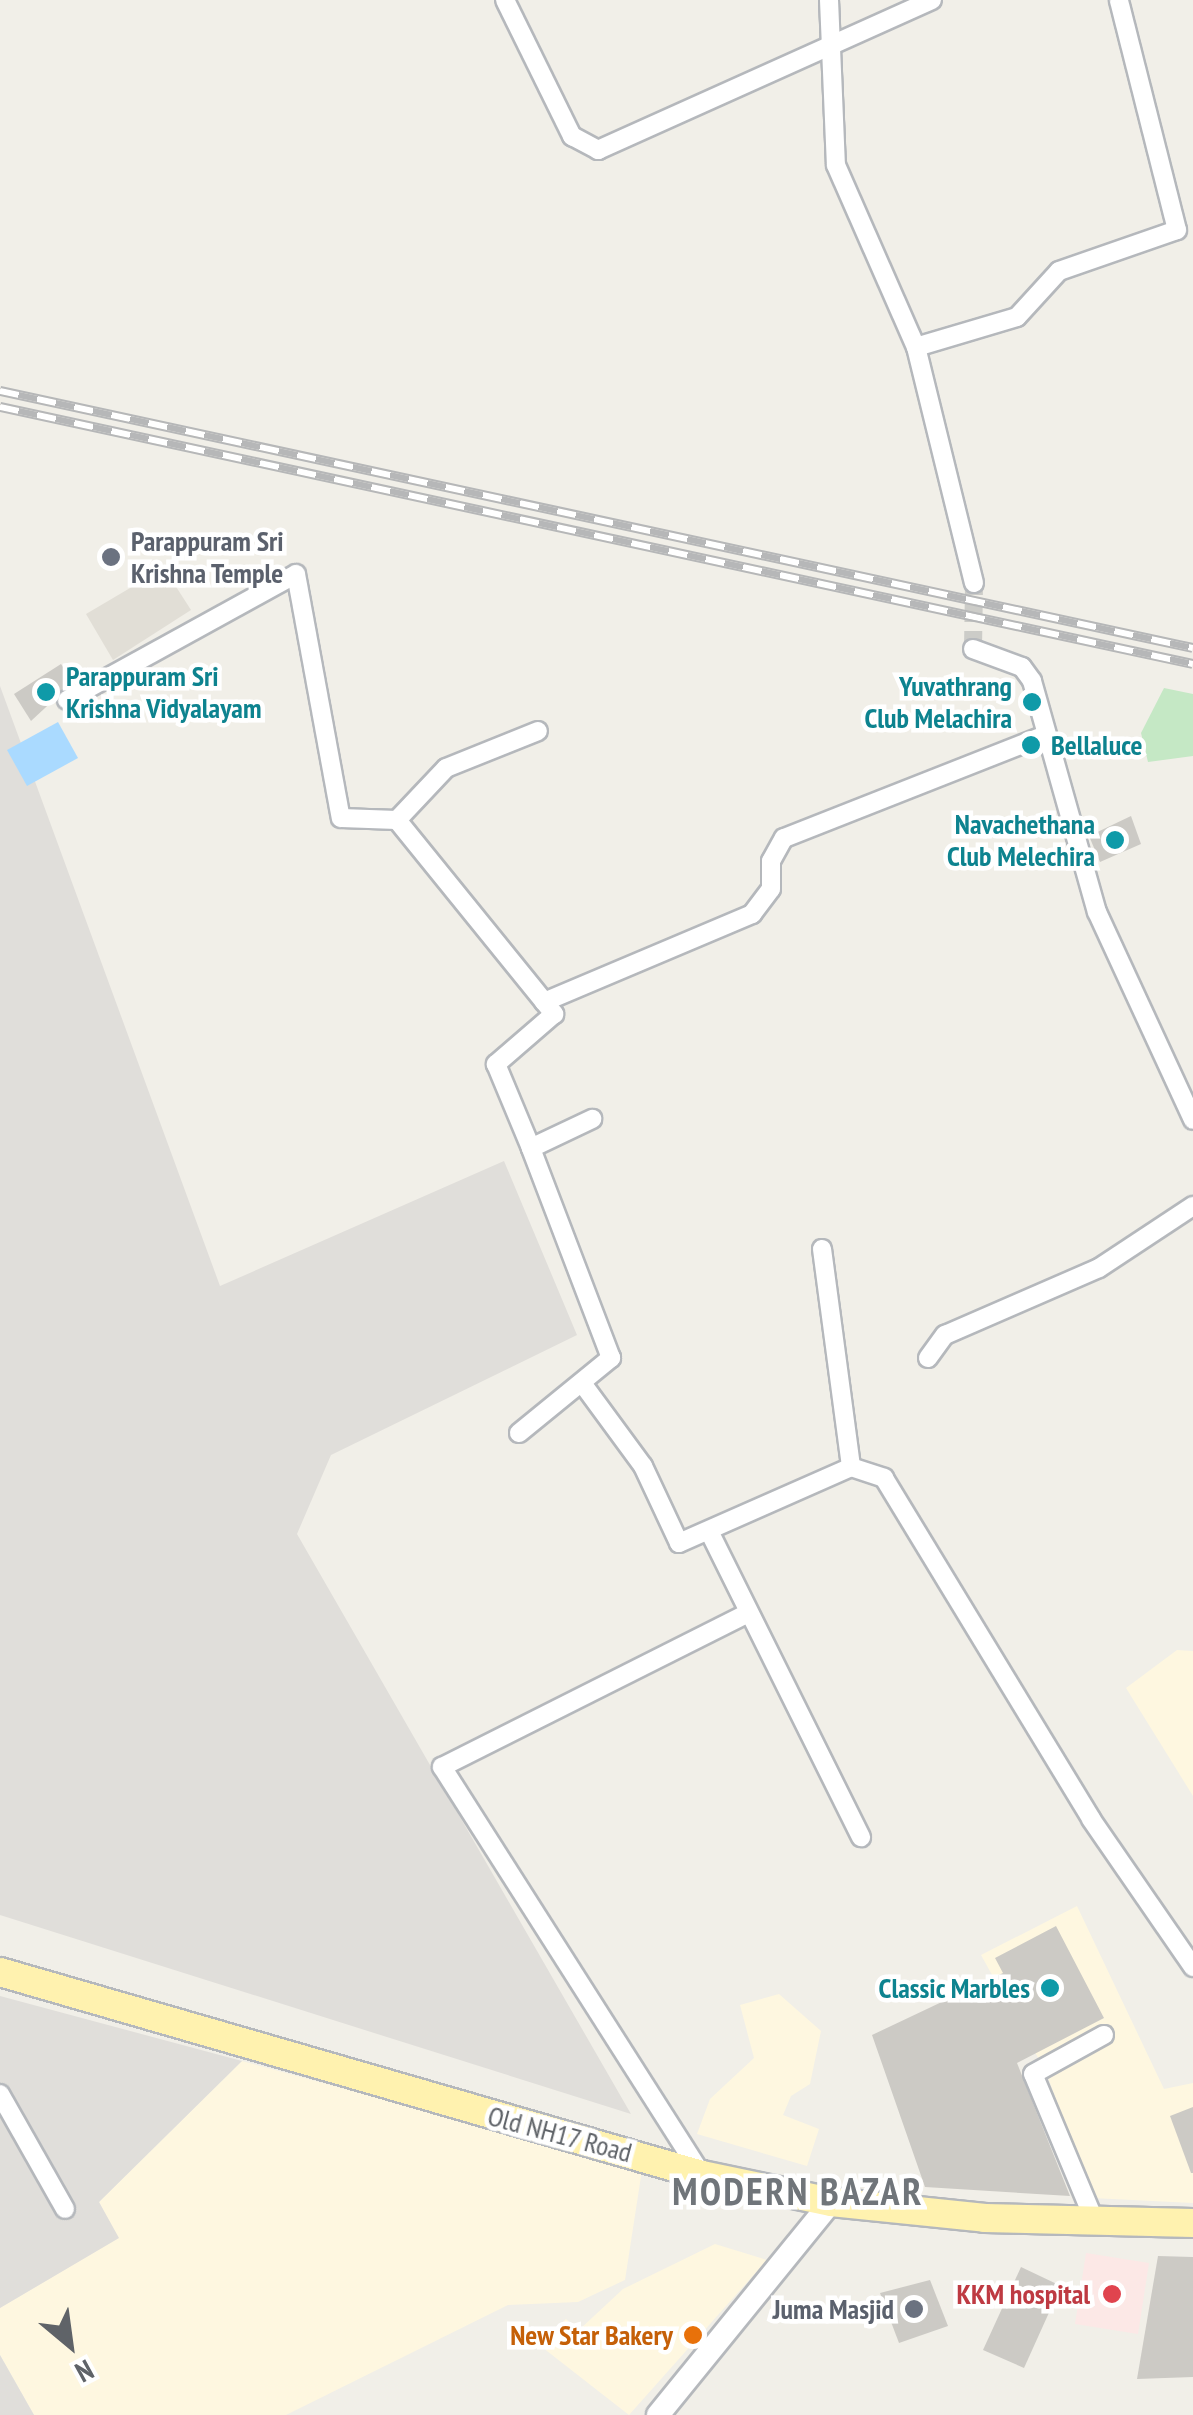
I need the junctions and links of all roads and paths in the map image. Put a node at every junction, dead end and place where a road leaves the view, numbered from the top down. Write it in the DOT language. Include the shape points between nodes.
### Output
graph roads {
  1 [pos="505,0"];
  2 [pos="829,0"];
  3 [pos="932,0"];
  4 [pos="1120,0"];
  5 [pos="832,38"];
  6 [pos="1185,227"];
  7 [pos="916,346"];
  8 [pos="974,583"];
  9 [pos="973,650"];
  10 [pos="67,700"];
  11 [pos="538,731"];
  12 [pos="1046,735"];
  13 [pos="397,820"];
  14 [pos="544,1002"];
  15 [pos="592,1119"];
  16 [pos="1193,1120"];
  17 [pos="531,1148"];
  18 [pos="1193,1206"];
  19 [pos="822,1249"];
  20 [pos="928,1358"];
  21 [pos="582,1382"];
  22 [pos="519,1434"];
  23 [pos="851,1467"];
  24 [pos="709,1531"];
  25 [pos="748,1614"];
  26 [pos="861,1837"];
  27 [pos="1193,1967"];
  28 [pos="0,1972"];
  29 [pos="1104,2035"];
  30 [pos="0,2094"];
  31 [pos="702,2176"];
  32 [pos="831,2202"];
  33 [pos="65,2209"];
  34 [pos="1095,2222"];
  35 [pos="1193,2223"];
  36 [pos="658,2415"];
  1 -- 5 [label="street" via="572,136 598,150"];
  2 -- 5 [label="street"];
  3 -- 5 [label="street"];
  4 -- 6 [label="street"];
  5 -- 7 [label="street" via="836,165"];
  6 -- 7 [label="street" via="1060,271 1017,317"];
  7 -- 8 [label="street"];
  9 -- 12 [label="street" via="1022,667"];
  10 -- 13 [label="street" via="296,574 341,818"];
  11 -- 13 [label="street" via="446,768"];
  12 -- 14 [label="street" via="784,838 772,861 771,889 752,914"];
  12 -- 16 [label="street" via="1097,912"];
  13 -- 14 [label="street"];
  14 -- 17 [label="street" via="554,1014 496,1064"];
  15 -- 17 [label="street"];
  17 -- 21 [label="street" via="611,1358"];
  18 -- 20 [label="street" via="1099,1268 945,1336"];
  19 -- 23 [label="street"];
  21 -- 22 [label="street"];
  21 -- 24 [label="street" via="643,1466 680,1543"];
  23 -- 24 [label="street"];
  23 -- 27 [label="street" via="884,1478 1091,1819"];
  24 -- 25 [label="street"];
  25 -- 26 [label="street"];
  25 -- 31 [label="street" via="442,1767"];
  28 -- 31 [label="main road, Old NH17 Road"];
  29 -- 34 [label="street" via="1033,2074"];
  30 -- 33 [label="street"];
  31 -- 32 [label="main road, Old NH17 Road"];
  32 -- 34 [label="main road, Old NH17 Road"];
  32 -- 36 [label="main road"];
  34 -- 35 [label="main road, Old NH17 Road"];
}
